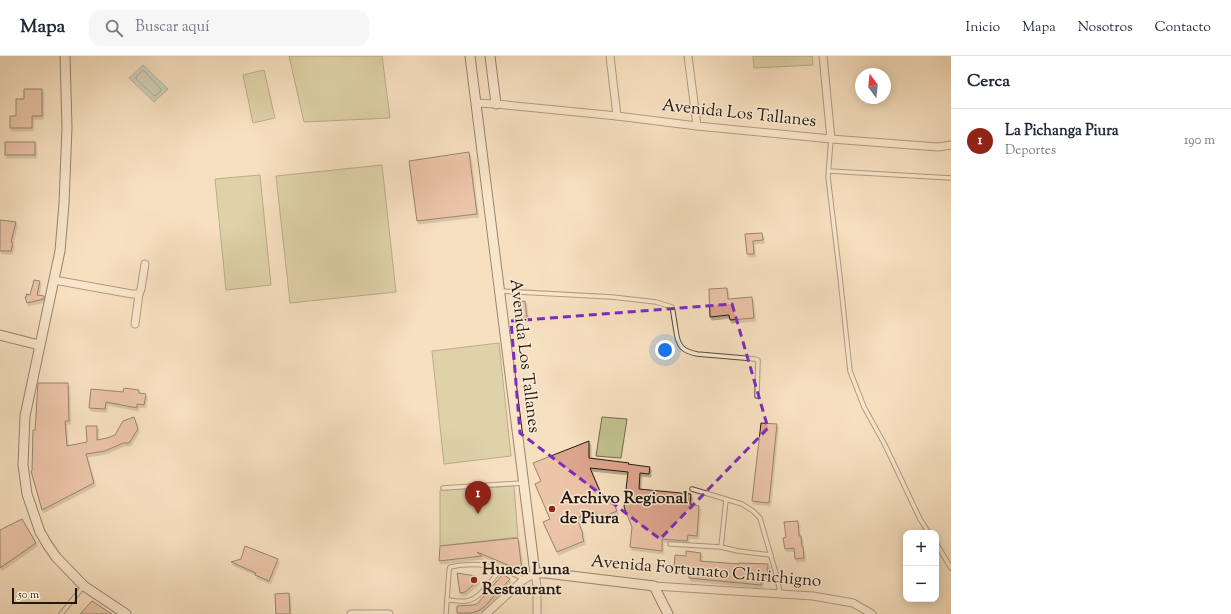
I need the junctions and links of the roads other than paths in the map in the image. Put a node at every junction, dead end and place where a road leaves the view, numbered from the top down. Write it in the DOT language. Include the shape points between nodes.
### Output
graph roads {
  1 [pos="65,56"];
  2 [pos="470,56"];
  3 [pos="490,56"];
  4 [pos="610,56"];
  5 [pos="688,56"];
  6 [pos="823,56"];
  7 [pos="476,103"];
  8 [pos="496,104"];
  9 [pos="617,116"];
  10 [pos="697,126"];
  11 [pos="831,139"];
  12 [pos="951,145"];
  13 [pos="828,171"];
  14 [pos="951,178"];
  15 [pos="145,264"];
  16 [pos="54,280"];
  17 [pos="500,291"];
  18 [pos="139,294"];
  19 [pos="135,324"];
  20 [pos="0,335"];
  21 [pos="39,345"];
  22 [pos="757,396"];
  23 [pos="524,483"];
  24 [pos="443,488"];
  25 [pos="692,489"];
  26 [pos="726,500"];
  27 [pos="927,530"];
  28 [pos="670,544"];
  29 [pos="721,547"];
  30 [pos="939,548"];
  31 [pos="771,555"];
  32 [pos="951,568"];
  33 [pos="500,569"];
  34 [pos="535,573"];
  35 [pos="524,580"];
  36 [pos="84,586"];
  37 [pos="654,586"];
  38 [pos="780,594"];
  39 [pos="447,600"];
  40 [pos="61,614"];
  41 [pos="126,614"];
  42 [pos="351,614"];
  43 [pos="388,614"];
  44 [pos="446,614"];
  45 [pos="486,614"];
  46 [pos="537,614"];
  47 [pos="668,614"];
  48 [pos="872,614"];
  1 -- 16 [label="street" via="67,128 64,204 60,251"];
  2 -- 7 [label="street, Avenida Los Tallanes"];
  3 -- 8 [label="street"];
  4 -- 9 [label="street"];
  5 -- 10 [label="street"];
  6 -- 11 [label="street"];
  7 -- 8 [label="street, Avenida Los Tallanes"];
  7 -- 17 [label="street, Avenida Los Tallanes"];
  8 -- 9 [label="street, Avenida Los Tallanes"];
  9 -- 10 [label="street, Avenida Los Tallanes"];
  10 -- 11 [label="street, Avenida Los Tallanes"];
  11 -- 12 [label="street, Avenida Los Tallanes" via="938,147"];
  11 -- 13 [label="lane"];
  13 -- 14 [label="lane"];
  13 -- 27 [label="lane" via="850,371 864,406"];
  15 -- 18 [label="street"];
  16 -- 18 [label="street"];
  16 -- 21 [label="street"];
  17 -- 22 [label="lane" via="612,297 668,305 672,308 678,342 688,352 758,360"];
  17 -- 23 [label="street, Avenida Los Tallanes"];
  18 -- 19 [label="street"];
  20 -- 21 [label="street"];
  21 -- 36 [label="street" via="25,416 23,465 27,494 40,532 47,544"];
  23 -- 24 [label="lane"];
  23 -- 34 [label="street, Avenida Los Tallanes"];
  25 -- 26 [label="lane"];
  26 -- 29 [label="lane"];
  26 -- 31 [label="lane" via="742,504 760,518"];
  28 -- 29 [label="lane"];
  29 -- 31 [label="lane"];
  30 -- 32 [label="lane"];
  31 -- 38 [label="lane"];
  33 -- 35 [label="lane"];
  33 -- 39 [label="lane" via="473,599"];
  33 -- 39 [label="lane" via="474,564 450,568"];
  34 -- 35 [label="street"];
  34 -- 37 [label="street, Avenida Fortunato Chirichigno"];
  34 -- 46 [label="street, Avenida Los Tallanes"];
  35 -- 45 [label="street"];
  36 -- 40 [label="lane"];
  36 -- 41 [label="street"];
  37 -- 38 [label="street, Avenida Fortunato Chirichigno"];
  37 -- 47 [label="street"];
  38 -- 48 [label="street, Avenida Fortunato Chirichigno" via="813,596 853,603"];
  39 -- 44 [label="lane"];
  42 -- 43 [label="street"];
}
